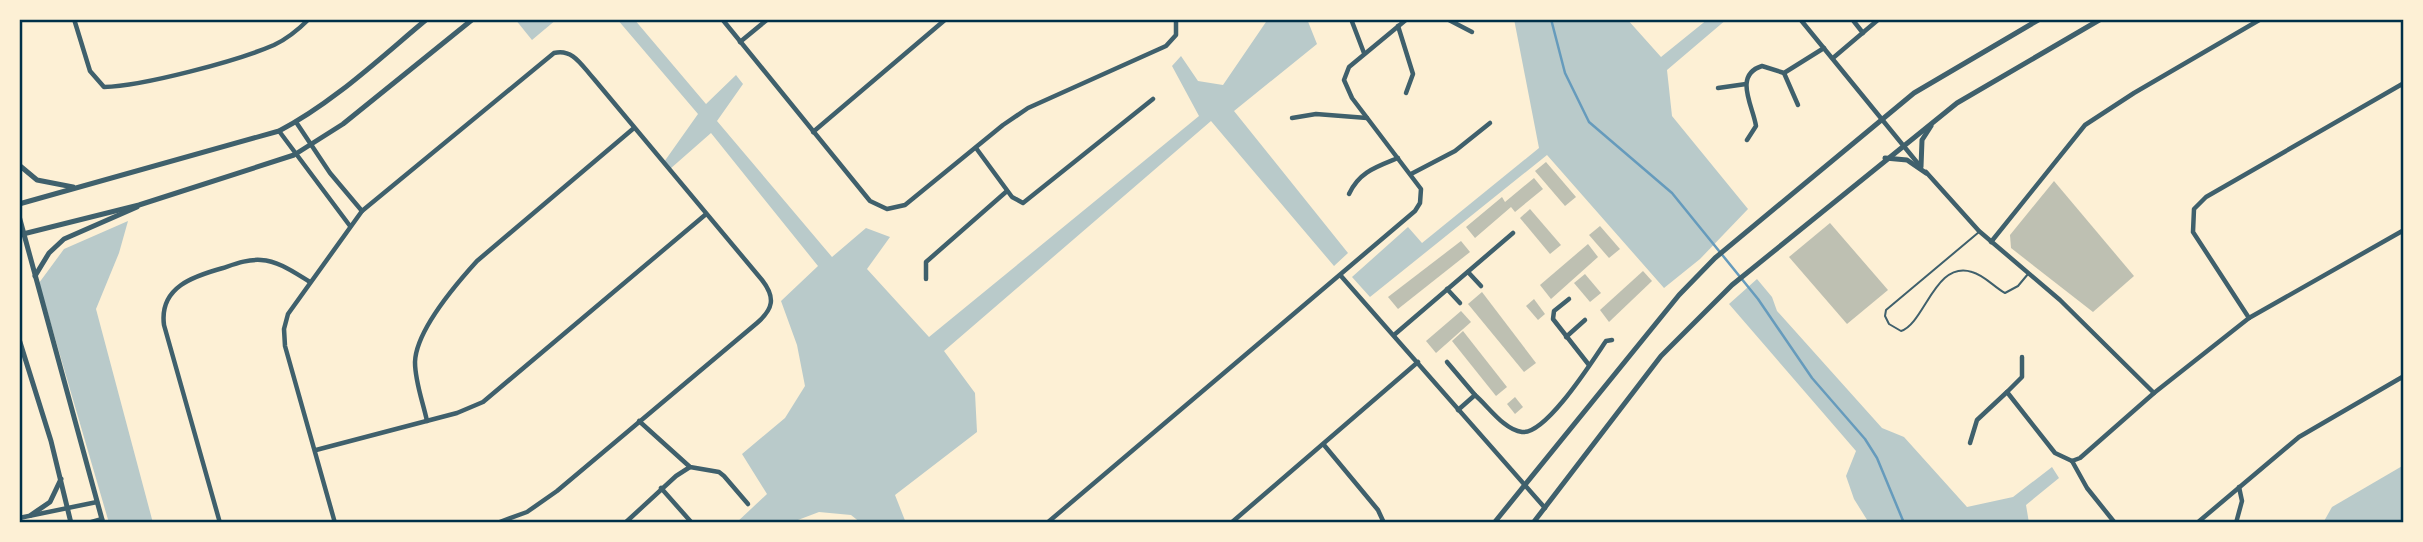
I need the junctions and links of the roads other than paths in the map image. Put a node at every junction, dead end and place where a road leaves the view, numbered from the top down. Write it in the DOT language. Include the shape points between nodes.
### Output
graph roads {
  1 [pos="74,19"];
  2 [pos="309,19"];
  3 [pos="426,19"];
  4 [pos="473,19"];
  5 [pos="722,19"];
  6 [pos="768,19"];
  7 [pos="946,19"];
  8 [pos="1176,19"];
  9 [pos="1351,19"];
  10 [pos="1407,19"];
  11 [pos="1447,19"];
  12 [pos="1800,19"];
  13 [pos="1852,19"];
  14 [pos="1879,19"];
  15 [pos="2040,19"];
  16 [pos="2101,19"];
  17 [pos="2261,19"];
  18 [pos="1398,26"];
  19 [pos="1472,32"];
  20 [pos="1863,33"];
  21 [pos="740,42"];
  22 [pos="1824,48"];
  23 [pos="1364,53"];
  24 [pos="1833,58"];
  25 [pos="1784,74"];
  26 [pos="2404,83"];
  27 [pos="1746,84"];
  28 [pos="1718,88"];
  29 [pos="1406,93"];
  30 [pos="1153,99"];
  31 [pos="1798,105"];
  32 [pos="1940,116"];
  33 [pos="1292,118"];
  34 [pos="1367,118"];
  35 [pos="1883,119"];
  36 [pos="296,122"];
  37 [pos="1490,123"];
  38 [pos="634,128"];
  39 [pos="279,131"];
  40 [pos="813,132"];
  41 [pos="1747,140"];
  42 [pos="312,145"];
  43 [pos="1904,145"];
  44 [pos="976,148"];
  45 [pos="294,155"];
  46 [pos="1398,158"];
  47 [pos="1885,158"];
  48 [pos="19,165"];
  49 [pos="1924,170"];
  50 [pos="1411,174"];
  51 [pos="78,187"];
  52 [pos="1007,191"];
  53 [pos="1349,194"];
  54 [pos="19,204"];
  55 [pos="139,205"];
  56 [pos="362,211"];
  57 [pos="705,215"];
  58 [pos="19,216"];
  59 [pos="350,226"];
  60 [pos="2404,230"];
  61 [pos="1979,231"];
  62 [pos="1513,233"];
  63 [pos="21,235"];
  64 [pos="1991,242"];
  65 [pos="1468,272"];
  66 [pos="2029,274"];
  67 [pos="35,276"];
  68 [pos="1341,276"];
  69 [pos="926,279"];
  70 [pos="310,282"];
  71 [pos="1481,286"];
  72 [pos="1447,289"];
  73 [pos="1569,299"];
  74 [pos="1460,303"];
  75 [pos="2249,318"];
  76 [pos="1586,320"];
  77 [pos="1394,335"];
  78 [pos="1566,337"];
  79 [pos="19,339"];
  80 [pos="1612,340"];
  81 [pos="2022,357"];
  82 [pos="1418,362"];
  83 [pos="1447,362"];
  84 [pos="1589,365"];
  85 [pos="2404,376"];
  86 [pos="2007,392"];
  87 [pos="2154,393"];
  88 [pos="1475,395"];
  89 [pos="1458,410"];
  90 [pos="427,421"];
  91 [pos="639,421"];
  92 [pos="1970,443"];
  93 [pos="1324,445"];
  94 [pos="316,450"];
  95 [pos="2072,461"];
  96 [pos="690,467"];
  97 [pos="61,479"];
  98 [pos="1524,486"];
  99 [pos="2239,487"];
  100 [pos="662,488"];
  101 [pos="97,502"];
  102 [pos="748,504"];
  103 [pos="68,507"];
  104 [pos="1545,508"];
  105 [pos="31,515"];
  106 [pos="19,518"];
  107 [pos="103,521"];
  108 [pos="71,523"];
  109 [pos="88,523"];
  110 [pos="220,523"];
  111 [pos="335,523"];
  112 [pos="497,523"];
  113 [pos="625,523"];
  114 [pos="692,523"];
  115 [pos="1047,523"];
  116 [pos="1231,523"];
  117 [pos="1384,523"];
  118 [pos="1494,523"];
  119 [pos="1533,523"];
  120 [pos="2115,523"];
  121 [pos="2197,523"];
  122 [pos="2236,523"];
  1 -- 2 [label="street" via="90,71 104,87 247,55 276,44"];
  3 -- 36 [label="street"];
  4 -- 42 [label="street"];
  5 -- 21 [label="street"];
  6 -- 21 [label="street"];
  7 -- 40 [label="street"];
  8 -- 44 [label="street" via="1176,35 1166,46 1028,108"];
  9 -- 23 [label="street"];
  10 -- 18 [label="street"];
  11 -- 19 [label="street"];
  12 -- 22 [label="street"];
  13 -- 20 [label="street"];
  14 -- 20 [label="street"];
  15 -- 35 [label="street" via="1914,93"];
  16 -- 32 [label="street"];
  17 -- 64 [label="street" via="2085,125"];
  18 -- 23 [label="street"];
  18 -- 29 [label="street" via="1413,74"];
  20 -- 24 [label="street"];
  21 -- 40 [label="street"];
  22 -- 24 [label="street"];
  22 -- 25 [label="street"];
  23 -- 34 [label="street" via="1349,67 1345,79"];
  24 -- 35 [label="street"];
  25 -- 27 [label="street" via="1762,66 1754,68"];
  25 -- 31 [label="street"];
  26 -- 75 [label="street" via="2206,197 2194,209 2193,232"];
  27 -- 28 [label="street"];
  27 -- 41 [label="street" via="1756,126"];
  30 -- 52 [label="street" via="1029,200 1018,202"];
  32 -- 43 [label="street"];
  32 -- 49 [label="street" via="1922,140"];
  33 -- 34 [label="street" via="1316,114"];
  34 -- 46 [label="street"];
  35 -- 43 [label="street"];
  35 -- 98 [label="street" via="1715,258 1679,295"];
  36 -- 39 [label="street"];
  36 -- 42 [label="street"];
  37 -- 50 [label="street" via="1455,151"];
  38 -- 56 [label="street" via="572,54 554,52"];
  38 -- 57 [label="street"];
  38 -- 90 [label="street" via="460,279 418,347 416,377"];
  39 -- 45 [label="street"];
  39 -- 51 [label="street"];
  40 -- 44 [label="street" via="870,201 887,209 898,209 920,194"];
  42 -- 45 [label="street"];
  42 -- 56 [label="street"];
  43 -- 47 [label="street"];
  43 -- 49 [label="street"];
  44 -- 52 [label="street"];
  45 -- 55 [label="street"];
  45 -- 59 [label="street"];
  46 -- 50 [label="street"];
  46 -- 53 [label="street" via="1362,174"];
  47 -- 49 [label="street" via="1907,159"];
  47 -- 104 [label="street" via="1732,285 1661,356"];
  48 -- 51 [label="street" via="37,180"];
  49 -- 61 [label="street"];
  50 -- 68 [label="street" via="1422,196 1415,211"];
  51 -- 54 [label="street"];
  52 -- 69 [label="street" via="926,262"];
  55 -- 63 [label="street"];
  55 -- 67 [label="street" via="64,239"];
  56 -- 59 [label="street"];
  57 -- 90 [label="street" via="483,402"];
  57 -- 91 [label="street" via="769,289 772,304 757,323"];
  58 -- 63 [label="street"];
  59 -- 70 [label="street"];
  60 -- 75 [label="street"];
  61 -- 64 [label="street"];
  61 -- 66 [label="lane" via="1886,310 1889,324 1901,331 1908,329 1932,290 1957,272 1971,271 2005,293"];
  62 -- 65 [label="street"];
  63 -- 67 [label="street"];
  64 -- 66 [label="street"];
  65 -- 71 [label="street"];
  65 -- 72 [label="street"];
  66 -- 87 [label="street"];
  67 -- 101 [label="street"];
  68 -- 77 [label="street"];
  68 -- 115 [label="street"];
  70 -- 94 [label="street" via="288,314 284,330"];
  70 -- 110 [label="street" via="273,262 246,261 193,277 179,285 163,307 163,324"];
  72 -- 74 [label="street"];
  72 -- 77 [label="street"];
  73 -- 78 [label="street" via="1553,314"];
  75 -- 87 [label="street"];
  76 -- 78 [label="street"];
  77 -- 82 [label="street"];
  78 -- 84 [label="street"];
  79 -- 97 [label="street"];
  80 -- 84 [label="street" via="1606,341"];
  81 -- 86 [label="street" via="2022,377"];
  82 -- 89 [label="street"];
  82 -- 93 [label="street"];
  83 -- 88 [label="street"];
  84 -- 88 [label="street" via="1562,403 1533,431 1523,433 1508,426"];
  85 -- 99 [label="street" via="2299,438"];
  86 -- 92 [label="street" via="1978,420"];
  86 -- 95 [label="street" via="2055,453"];
  87 -- 95 [label="street"];
  88 -- 89 [label="street"];
  89 -- 98 [label="street"];
  90 -- 94 [label="street"];
  91 -- 96 [label="street"];
  91 -- 112 [label="street" via="542,502"];
  93 -- 116 [label="street"];
  93 -- 117 [label="street"];
  94 -- 111 [label="street"];
  95 -- 120 [label="street"];
  96 -- 100 [label="street"];
  96 -- 102 [label="street" via="719,472"];
  97 -- 103 [label="street"];
  97 -- 105 [label="street" via="50,502"];
  98 -- 104 [label="street"];
  98 -- 118 [label="street"];
  99 -- 121 [label="street"];
  99 -- 122 [label="street" via="2242,501"];
  100 -- 113 [label="street"];
  100 -- 114 [label="street"];
  101 -- 103 [label="street"];
  101 -- 107 [label="street"];
  103 -- 105 [label="street"];
  103 -- 108 [label="street"];
  104 -- 119 [label="street"];
  105 -- 106 [label="street"];
  107 -- 109 [label="street"];
}
